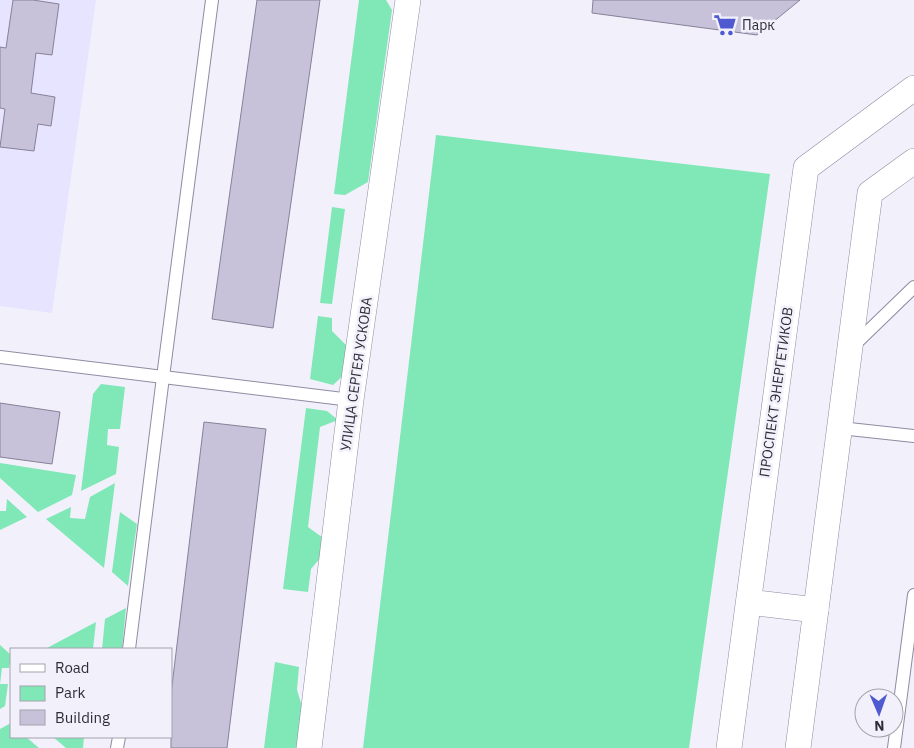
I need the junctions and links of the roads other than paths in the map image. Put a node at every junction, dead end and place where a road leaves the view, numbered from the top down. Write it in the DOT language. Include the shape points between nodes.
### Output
graph roads {
  1 [pos="212,0"];
  2 [pos="408,0"];
  3 [pos="914,88"];
  4 [pos="914,161"];
  5 [pos="914,287"];
  6 [pos="850,349"];
  7 [pos="0,357"];
  8 [pos="162,377"];
  9 [pos="351,400"];
  10 [pos="840,428"];
  11 [pos="914,436"];
  12 [pos="914,595"];
  13 [pos="748,602"];
  14 [pos="816,610"];
  15 [pos="129,648"];
  16 [pos="309,748"];
  17 [pos="729,748"];
  18 [pos="798,748"];
  19 [pos="894,748"];
  1 -- 8 [label="lane"];
  2 -- 9 [label="street, УЛИЦА СЕРГЕЯ УСКОВА"];
  3 -- 13 [label="street, ПРОСПЕКТ ЭНЕРГЕТИКОВ" via="806,168"];
  4 -- 6 [label="street" via="870,193"];
  5 -- 6 [label="lane"];
  6 -- 10 [label="street"];
  7 -- 8 [label="lane"];
  8 -- 9 [label="lane"];
  8 -- 15 [label="lane"];
  9 -- 16 [label="street, УЛИЦА СЕРГЕЯ УСКОВА"];
  10 -- 11 [label="lane"];
  10 -- 14 [label="street"];
  12 -- 19 [label="lane"];
  13 -- 14 [label="street"];
  13 -- 17 [label="street, ПРОСПЕКТ ЭНЕРГЕТИКОВ"];
  14 -- 18 [label="street"];
}
